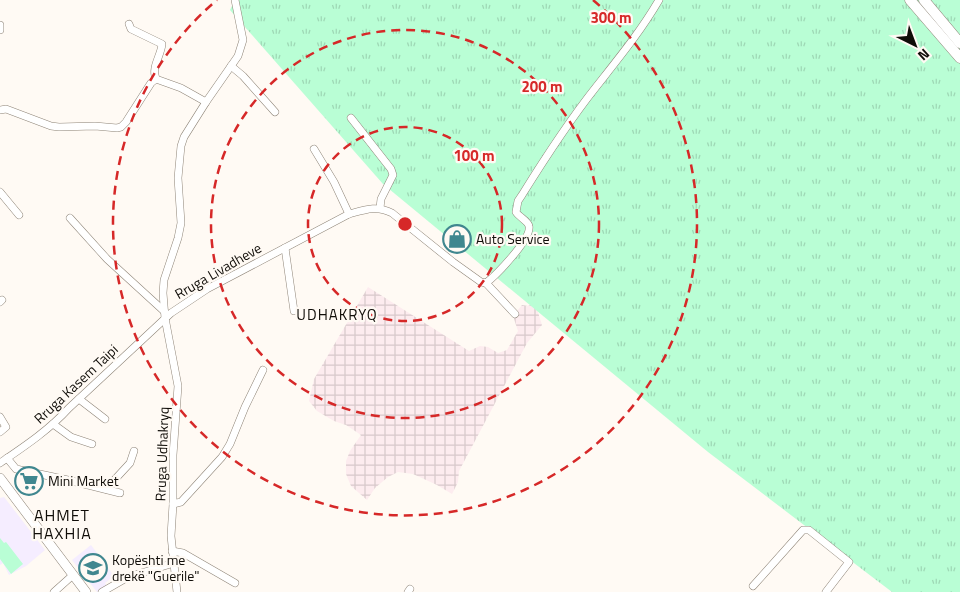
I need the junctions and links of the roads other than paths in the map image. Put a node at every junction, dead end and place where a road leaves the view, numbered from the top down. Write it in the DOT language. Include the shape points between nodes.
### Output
graph roads {
  1 [pos="235,0"];
  2 [pos="659,0"];
  3 [pos="910,0"];
  4 [pos="924,0"];
  5 [pos="130,24"];
  6 [pos="0,25"];
  7 [pos="0,30"];
  8 [pos="960,43"];
  9 [pos="960,58"];
  10 [pos="231,66"];
  11 [pos="156,79"];
  12 [pos="206,102"];
  13 [pos="0,110"];
  14 [pos="275,112"];
  15 [pos="351,118"];
  16 [pos="314,150"];
  17 [pos="0,192"];
  18 [pos="380,208"];
  19 [pos="349,214"];
  20 [pos="19,215"];
  21 [pos="70,218"];
  22 [pos="285,248"];
  23 [pos="486,283"];
  24 [pos="294,312"];
  25 [pos="515,314"];
  26 [pos="165,315"];
  27 [pos="263,370"];
  28 [pos="79,399"];
  29 [pos="0,417"];
  30 [pos="105,419"];
  31 [pos="53,424"];
  32 [pos="0,432"];
  33 [pos="92,444"];
  34 [pos="134,451"];
  35 [pos="3,459"];
  36 [pos="0,478"];
  37 [pos="106,489"];
  38 [pos="120,493"];
  39 [pos="173,504"];
  40 [pos="172,551"];
  41 [pos="174,563"];
  42 [pos="73,575"];
  43 [pos="234,583"];
  44 [pos="753,586"];
  45 [pos="54,592"];
  46 [pos="86,592"];
  47 [pos="102,592"];
  48 [pos="177,592"];
  49 [pos="826,592"];
  1 -- 10 [label="street, Rruga Udhakryq" via="243,40"];
  2 -- 23 [label="street" via="564,131 518,201 516,212 529,224 528,235"];
  3 -- 9 [label="highway"];
  4 -- 8 [label="highway"];
  5 -- 11 [label="street" via="130,29 162,44 154,69"];
  6 -- 7 [label="street"];
  10 -- 12 [label="street, Rruga Udhakryq"];
  10 -- 14 [label="street"];
  11 -- 12 [label="street"];
  11 -- 13 [label="street" via="126,122 117,128 51,126 6,109"];
  12 -- 26 [label="street, Rruga Udhakryq" via="181,146 178,178 181,223 164,280"];
  15 -- 18 [label="street" via="393,175"];
  16 -- 19 [label="street"];
  17 -- 20 [label="street"];
  18 -- 19 [label="street, Rruga Livadheve"];
  18 -- 23 [label="street" via="392,213 453,262"];
  19 -- 22 [label="street, Rruga Livadheve"];
  21 -- 26 [label="street"];
  22 -- 24 [label="street"];
  22 -- 26 [label="street, Rruga Livadheve"];
  23 -- 25 [label="street"];
  26 -- 28 [label="street, Rruga Kasem Taipi"];
  26 -- 39 [label="street, Rruga Udhakryq" via="178,386"];
  27 -- 39 [label="street" via="222,457 181,502"];
  28 -- 30 [label="street"];
  28 -- 31 [label="street, Rruga Kasem Taipi"];
  29 -- 32 [label="street" via="6,427"];
  31 -- 33 [label="street" via="71,437"];
  31 -- 35 [label="street, Rruga Kasem Taipi" via="38,438"];
  34 -- 37 [label="street" via="130,463"];
  35 -- 37 [label="street" via="16,469"];
  36 -- 42 [label="main road"];
  37 -- 38 [label="street"];
  39 -- 40 [label="street, Rruga Udhakryq"];
  40 -- 41 [label="street, Rruga Udhakryq"];
  40 -- 43 [label="street" via="184,553"];
  41 -- 47 [label="street" via="128,577"];
  41 -- 48 [label="street, Rruga Udhakryq"];
  42 -- 45 [label="street"];
  42 -- 46 [label="main road"];
  44 -- 49 [label="street" via="809,530 849,562"];
}
